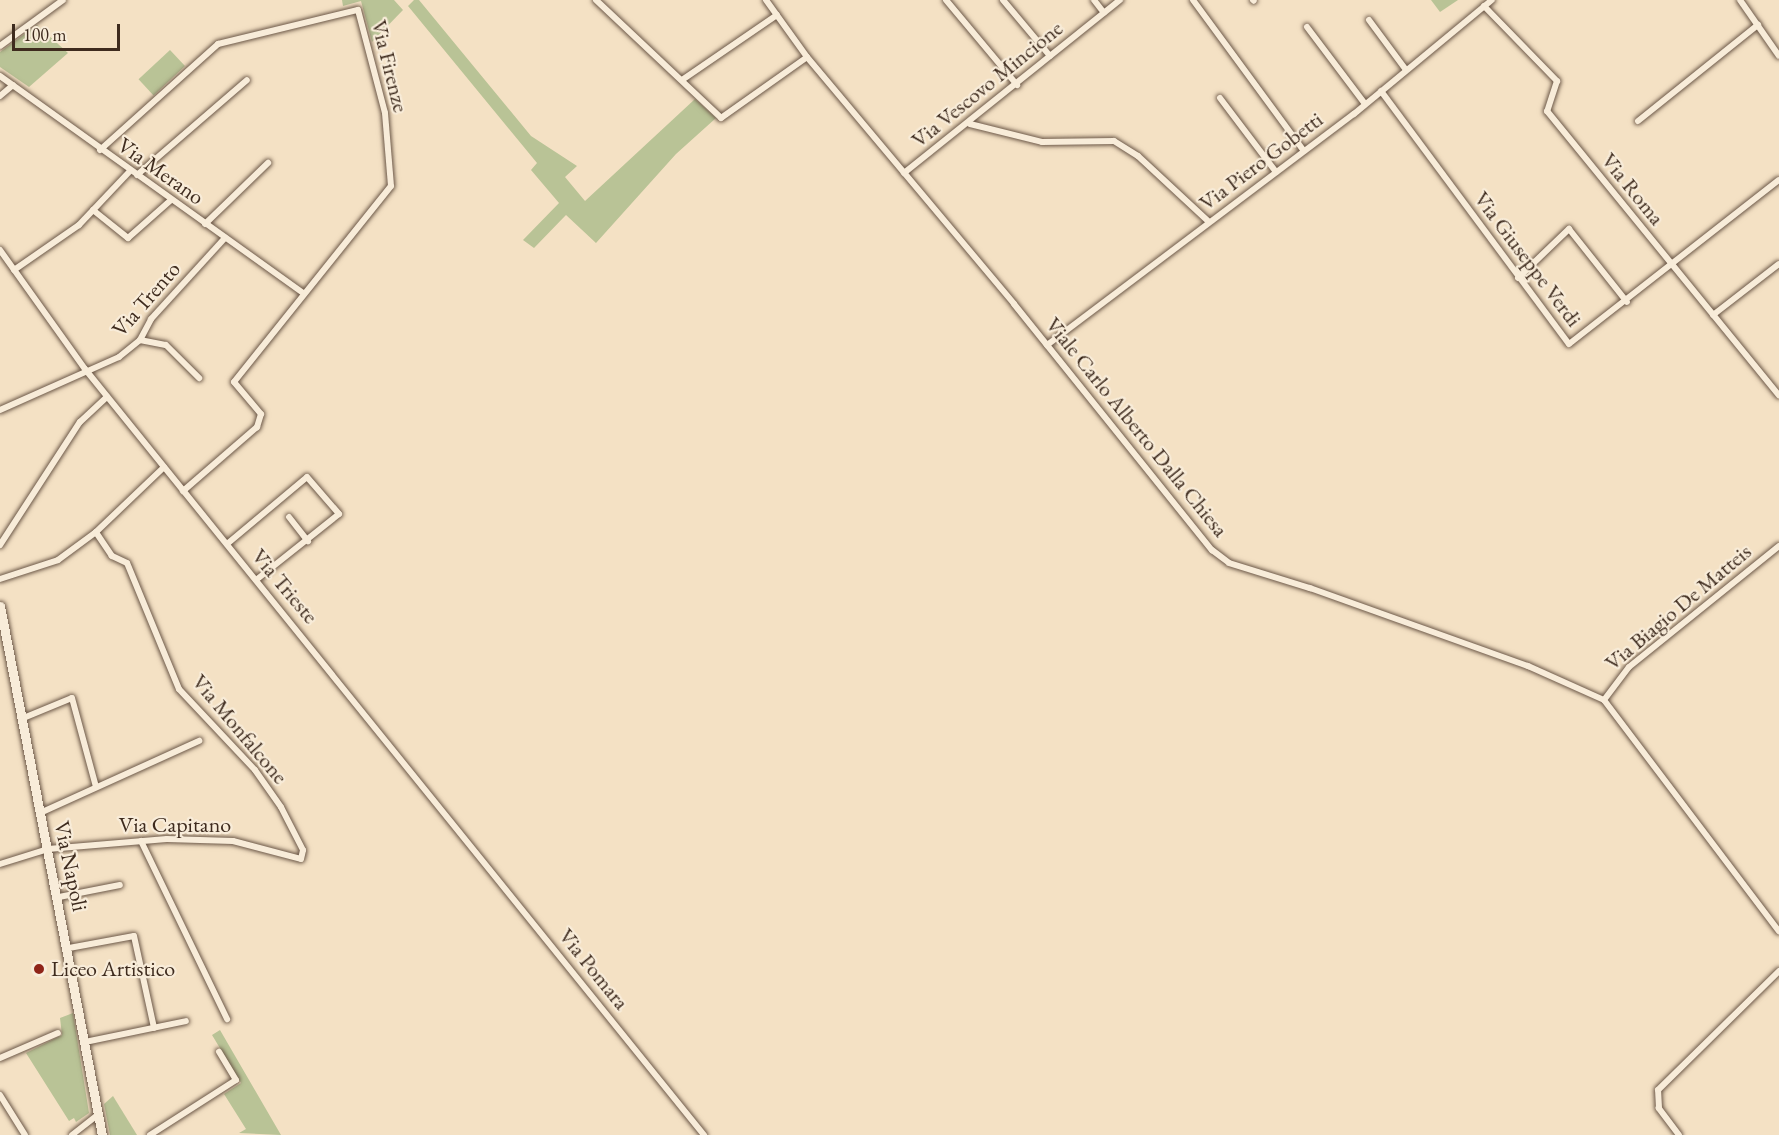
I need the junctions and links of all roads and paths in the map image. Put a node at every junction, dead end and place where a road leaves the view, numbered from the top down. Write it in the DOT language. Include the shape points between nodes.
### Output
graph roads {
  1 [pos="63,0"];
  2 [pos="596,0"];
  3 [pos="766,0"];
  4 [pos="946,0"];
  5 [pos="1003,0"];
  6 [pos="1094,0"];
  7 [pos="1120,0"];
  8 [pos="1193,0"];
  9 [pos="1492,0"];
  10 [pos="1740,0"];
  11 [pos="1484,6"];
  12 [pos="1104,13"];
  13 [pos="777,15"];
  14 [pos="1369,20"];
  15 [pos="1758,25"];
  16 [pos="1307,27"];
  17 [pos="0,46"];
  18 [pos="1050,56"];
  19 [pos="1779,56"];
  20 [pos="807,57"];
  21 [pos="1407,70"];
  22 [pos="0,76"];
  23 [pos="247,80"];
  24 [pos="682,80"];
  25 [pos="13,85"];
  26 [pos="1017,85"];
  27 [pos="1381,91"];
  28 [pos="0,96"];
  29 [pos="1220,98"];
  30 [pos="1365,104"];
  31 [pos="1638,121"];
  32 [pos="969,124"];
  33 [pos="100,150"];
  34 [pos="1304,151"];
  35 [pos="268,163"];
  36 [pos="130,171"];
  37 [pos="1276,172"];
  38 [pos="904,173"];
  39 [pos="136,176"];
  40 [pos="1779,180"];
  41 [pos="171,200"];
  42 [pos="93,210"];
  43 [pos="1209,222"];
  44 [pos="205,224"];
  45 [pos="225,238"];
  46 [pos="0,250"];
  47 [pos="1779,264"];
  48 [pos="1672,266"];
  49 [pos="14,270"];
  50 [pos="1518,278"];
  51 [pos="303,293"];
  52 [pos="1627,303"];
  53 [pos="1713,315"];
  54 [pos="140,340"];
  55 [pos="1047,345"];
  56 [pos="85,369"];
  57 [pos="199,378"];
  58 [pos="1778,391"];
  59 [pos="107,397"];
  60 [pos="0,410"];
  61 [pos="164,467"];
  62 [pos="183,490"];
  63 [pos="289,517"];
  64 [pos="96,532"];
  65 [pos="308,541"];
  66 [pos="0,544"];
  67 [pos="227,544"];
  68 [pos="1779,546"];
  69 [pos="0,579"];
  70 [pos="256,580"];
  71 [pos="0,606"];
  72 [pos="2,627"];
  73 [pos="1604,700"];
  74 [pos="21,719"];
  75 [pos="199,741"];
  76 [pos="96,787"];
  77 [pos="40,813"];
  78 [pos="456,826"];
  79 [pos="141,841"];
  80 [pos="48,849"];
  81 [pos="301,859"];
  82 [pos="0,864"];
  83 [pos="120,885"];
  84 [pos="59,897"];
  85 [pos="1779,931"];
  86 [pos="69,948"];
  87 [pos="1779,971"];
  88 [pos="227,1019"];
  89 [pos="186,1022"];
  90 [pos="154,1028"];
  91 [pos="58,1033"];
  92 [pos="85,1042"];
  93 [pos="219,1052"];
  94 [pos="0,1058"];
  95 [pos="0,1095"];
  96 [pos="98,1115"];
  97 [pos="25,1135"];
  98 [pos="72,1135"];
  99 [pos="102,1135"];
  100 [pos="150,1135"];
  101 [pos="704,1135"];
  102 [pos="1678,1135"];
  1 -- 17 [label="street"];
  2 -- 24 [label="street"];
  3 -- 13 [label="street, Viale Carlo Alberto Dalla Chiesa"];
  4 -- 26 [label="street"];
  5 -- 18 [label="street"];
  6 -- 12 [label="street"];
  7 -- 12 [label="street, Via Vescovo Mincione"];
  8 -- 34 [label="street"];
  9 -- 11 [label="street, Via Piero Gobetti"];
  10 -- 15 [label="street"];
  11 -- 21 [label="street, Via Piero Gobetti"];
  11 -- 48 [label="street, Via Roma" via="1557,81 1547,111"];
  12 -- 18 [label="street, Via Vescovo Mincione"];
  13 -- 20 [label="street, Viale Carlo Alberto Dalla Chiesa"];
  13 -- 24 [label="street"];
  14 -- 21 [label="street"];
  15 -- 19 [label="street"];
  15 -- 31 [label="street"];
  16 -- 30 [label="street"];
  18 -- 26 [label="street, Via Vescovo Mincione"];
  20 -- 24 [label="street" via="721,118"];
  20 -- 38 [label="street, Viale Carlo Alberto Dalla Chiesa"];
  21 -- 27 [label="street, Via Piero Gobetti"];
  22 -- 25 [label="street, Via Merano"];
  23 -- 39 [label="street"];
  25 -- 28 [label="street"];
  25 -- 33 [label="street, Via Merano"];
  26 -- 32 [label="street, Via Vescovo Mincione"];
  27 -- 30 [label="street, Via Piero Gobetti"];
  27 -- 50 [label="street, Via Giuseppe Verdi"];
  29 -- 37 [label="street"];
  30 -- 34 [label="street, Via Piero Gobetti"];
  32 -- 38 [label="street, Via Vescovo Mincione"];
  32 -- 43 [label="street" via="1042,142 1114,141 1138,156"];
  33 -- 36 [label="street, Via Merano"];
  33 -- 51 [label="street, Via Firenze" via="218,44 358,10 385,113 391,186"];
  34 -- 37 [label="street, Via Piero Gobetti"];
  35 -- 44 [label="street"];
  36 -- 39 [label="street, Via Merano"];
  36 -- 42 [label="street"];
  37 -- 43 [label="street, Via Piero Gobetti"];
  38 -- 55 [label="street, Viale Carlo Alberto Dalla Chiesa"];
  39 -- 41 [label="street, Via Merano"];
  40 -- 48 [label="street, Via Giuseppe Verdi"];
  41 -- 42 [label="street" via="128,238"];
  41 -- 44 [label="street, Via Merano"];
  42 -- 49 [label="street" via="79,225"];
  43 -- 55 [label="street, Via Piero Gobetti"];
  44 -- 45 [label="street, Via Merano"];
  45 -- 51 [label="street, Via Merano"];
  45 -- 54 [label="street, Via Trento" via="151,320"];
  46 -- 49 [label="street, Via Trieste"];
  47 -- 53 [label="street"];
  48 -- 52 [label="street, Via Giuseppe Verdi"];
  48 -- 53 [label="street, Via Roma"];
  49 -- 56 [label="street, Via Trieste"];
  50 -- 52 [label="street, Via Giuseppe Verdi" via="1569,344"];
  50 -- 52 [label="street" via="1569,229"];
  51 -- 62 [label="street" via="234,382 261,414 257,427"];
  53 -- 58 [label="street, Via Roma"];
  54 -- 56 [label="street, Via Trento" via="119,357"];
  54 -- 57 [label="street" via="166,345"];
  55 -- 73 [label="street, Viale Carlo Alberto Dalla Chiesa" via="1198,536 1228,562 1528,666"];
  56 -- 59 [label="street, Via Trieste"];
  56 -- 60 [label="street, Via Trento"];
  59 -- 61 [label="street, Via Trieste"];
  59 -- 66 [label="street" via="80,423"];
  61 -- 62 [label="street, Via Trieste"];
  61 -- 64 [label="street"];
  62 -- 67 [label="street, Via Trieste"];
  63 -- 65 [label="street"];
  64 -- 69 [label="street" via="57,560"];
  64 -- 81 [label="street, Via Monfalcone" via="112,556 127,563 178,689 255,770 303,850"];
  65 -- 67 [label="street" via="339,514 307,477"];
  65 -- 70 [label="street"];
  67 -- 70 [label="street, Via Trieste"];
  68 -- 73 [label="street, Via Biagio De Matteis" via="1629,668"];
  70 -- 78 [label="street, Via Trieste"];
  71 -- 72 [label="street, Via Napoli"];
  72 -- 74 [label="street, Via Napoli"];
  73 -- 85 [label="street, Viale Carlo Alberto Dalla Chiesa"];
  74 -- 76 [label="street" via="72,698"];
  74 -- 77 [label="street, Via Napoli"];
  75 -- 76 [label="street"];
  76 -- 77 [label="street"];
  77 -- 80 [label="street, Via Napoli"];
  78 -- 101 [label="street, Via Pomara"];
  79 -- 80 [label="street, Via Capitano"];
  79 -- 81 [label="street, Via Capitano" via="233,841"];
  79 -- 88 [label="street"];
  80 -- 82 [label="street, Via Capitano"];
  80 -- 84 [label="street, Via Napoli"];
  83 -- 84 [label="street"];
  84 -- 86 [label="street, Via Napoli"];
  86 -- 90 [label="street" via="134,936"];
  86 -- 92 [label="street, Via Napoli"];
  87 -- 102 [label="street" via="1658,1090 1659,1108"];
  89 -- 90 [label="street"];
  90 -- 92 [label="street"];
  91 -- 94 [label="street"];
  92 -- 96 [label="street, Via Napoli"];
  93 -- 100 [label="street" via="236,1080"];
  95 -- 97 [label="street"];
  96 -- 98 [label="street"];
  96 -- 99 [label="street, Via Napoli"];
}
